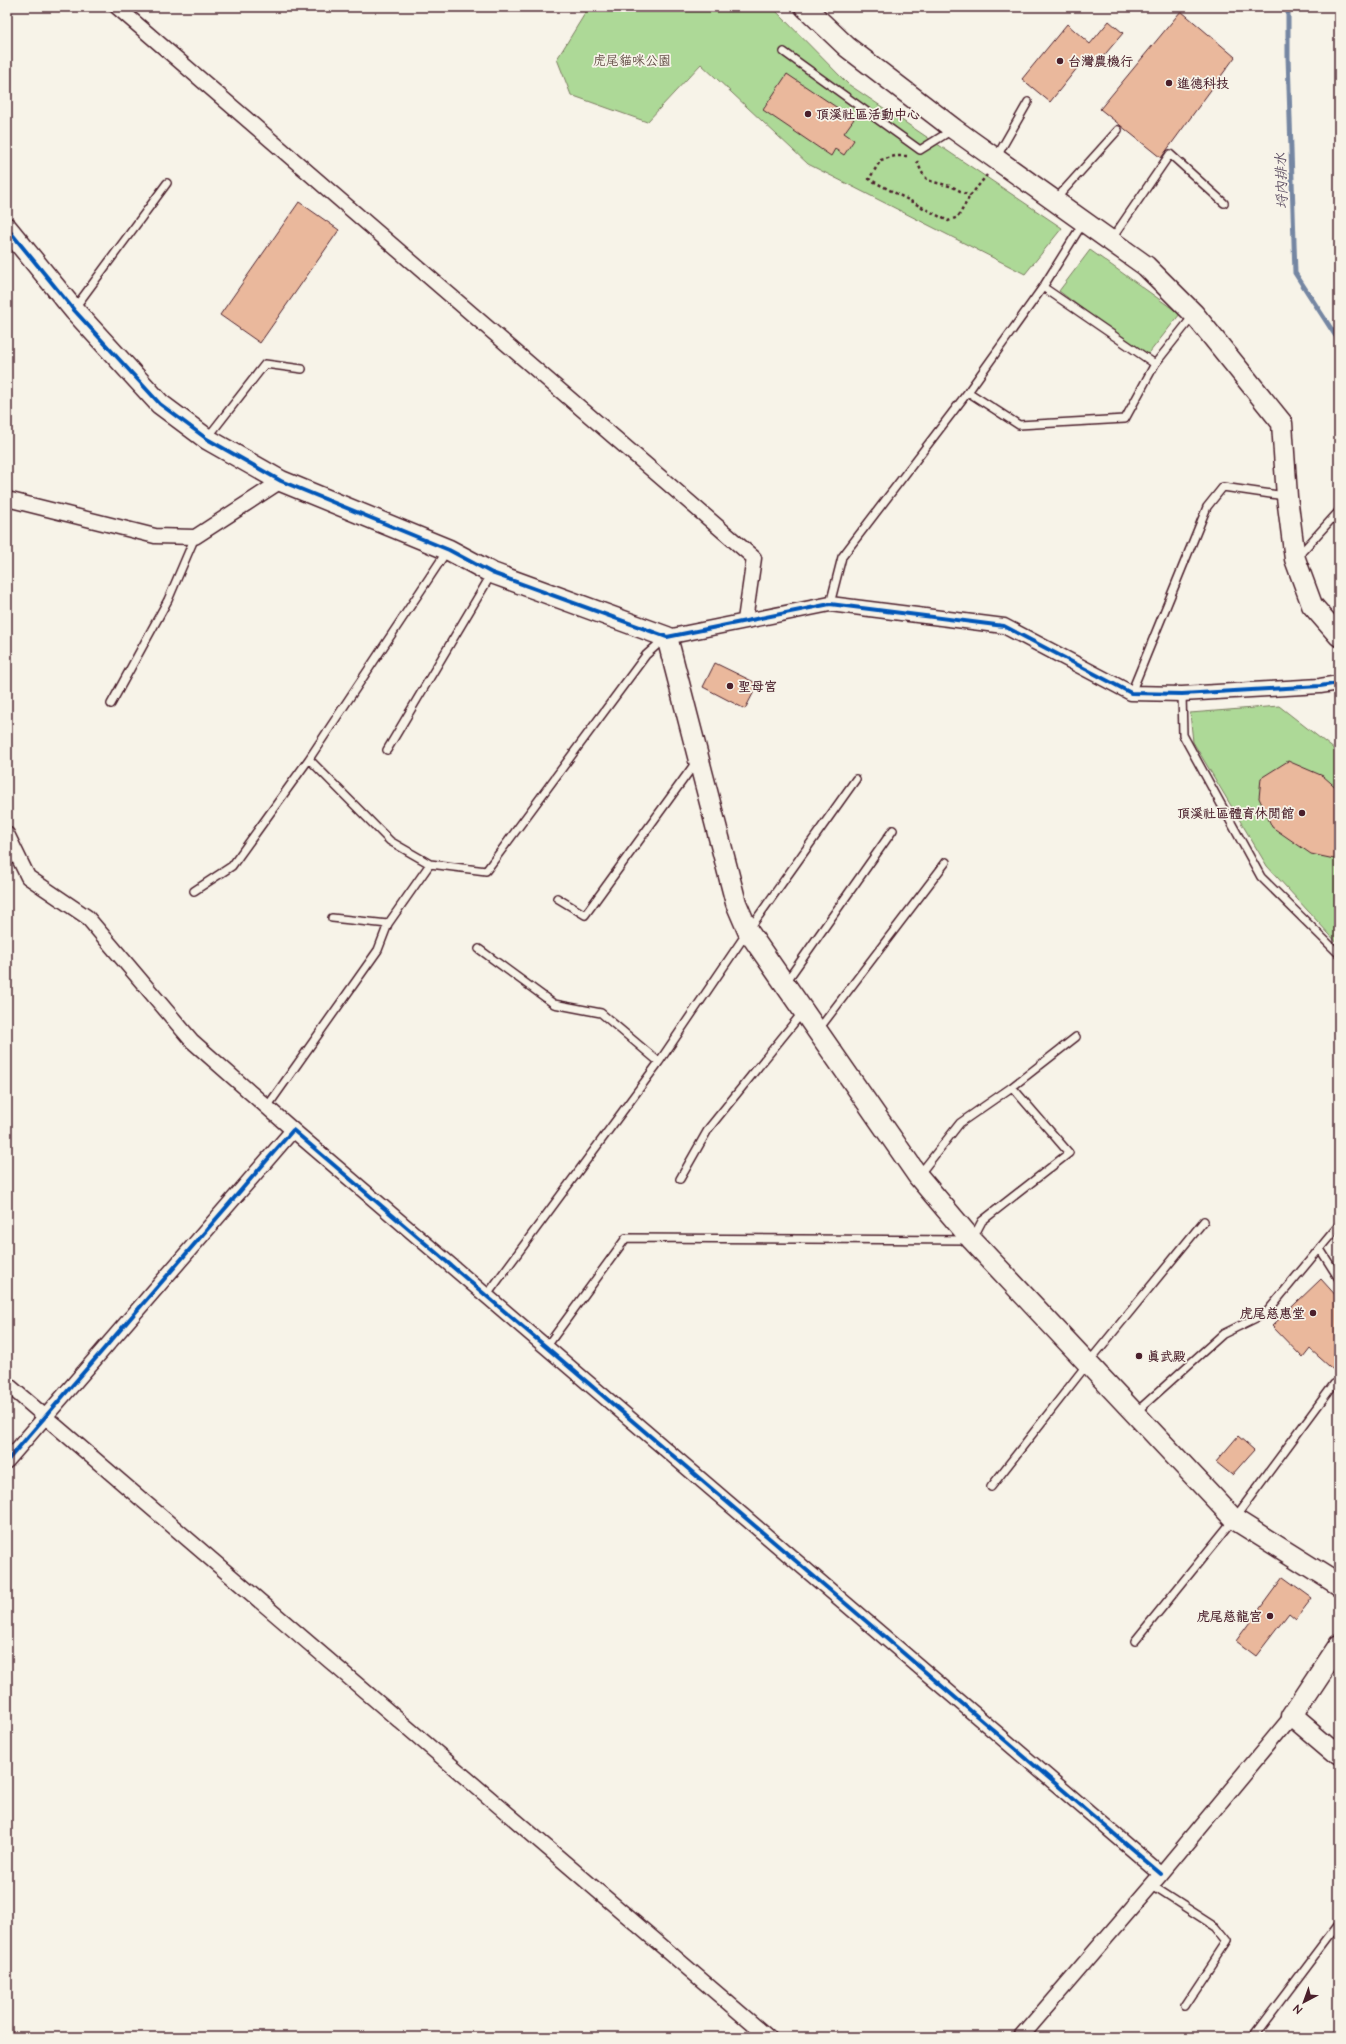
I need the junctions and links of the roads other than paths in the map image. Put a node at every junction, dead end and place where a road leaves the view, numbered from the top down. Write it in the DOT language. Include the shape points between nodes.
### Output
graph roads {
  1 [pos="117,7"];
  2 [pos="805,7"];
  3 [pos="784,52"];
  4 [pos="1028,102"];
  5 [pos="954,129"];
  6 [pos="1118,130"];
  7 [pos="992,166"];
  8 [pos="167,183"];
  9 [pos="1055,200"];
  10 [pos="1224,204"];
  11 [pos="1084,221"];
  12 [pos="7,228"];
  13 [pos="1111,241"];
  14 [pos="1043,287"];
  15 [pos="74,310"];
  16 [pos="1194,314"];
  17 [pos="1155,364"];
  18 [pos="302,369"];
  19 [pos="968,392"];
  20 [pos="207,439"];
  21 [pos="282,481"];
  22 [pos="1287,497"];
  23 [pos="7,499"];
  24 [pos="1339,511"];
  25 [pos="195,537"];
  26 [pos="449,550"];
  27 [pos="1295,559"];
  28 [pos="492,573"];
  29 [pos="830,604"];
  30 [pos="745,620"];
  31 [pos="1339,636"];
  32 [pos="667,637"];
  33 [pos="1339,683"];
  34 [pos="1131,693"];
  35 [pos="1182,694"];
  36 [pos="111,704"];
  37 [pos="387,750"];
  38 [pos="309,759"];
  39 [pos="698,759"];
  40 [pos="856,779"];
  41 [pos="893,830"];
  42 [pos="7,834"];
  43 [pos="946,862"];
  44 [pos="430,864"];
  45 [pos="194,891"];
  46 [pos="558,898"];
  47 [pos="332,918"];
  48 [pos="388,924"];
  49 [pos="748,931"];
  50 [pos="479,949"];
  51 [pos="1339,954"];
  52 [pos="785,983"];
  53 [pos="804,1011"];
  54 [pos="817,1031"];
  55 [pos="1076,1038"];
  56 [pos="659,1062"];
  57 [pos="1012,1087"];
  58 [pos="267,1107"];
  59 [pos="294,1130"];
  60 [pos="918,1176"];
  61 [pos="680,1179"];
  62 [pos="1204,1221"];
  63 [pos="1339,1225"];
  64 [pos="972,1240"];
  65 [pos="1320,1249"];
  66 [pos="1339,1279"];
  67 [pos="487,1295"];
  68 [pos="547,1346"];
  69 [pos="1088,1363"];
  70 [pos="7,1384"];
  71 [pos="1334,1384"];
  72 [pos="1135,1413"];
  73 [pos="45,1416"];
  74 [pos="7,1461"];
  75 [pos="991,1487"];
  76 [pos="1234,1519"];
  77 [pos="1339,1585"];
  78 [pos="1135,1641"];
  79 [pos="1339,1645"];
  80 [pos="1292,1716"];
  81 [pos="1339,1756"];
  82 [pos="1161,1874"];
  83 [pos="1151,1885"];
  84 [pos="1339,1923"];
  85 [pos="1185,2007"];
  86 [pos="768,2037"];
  87 [pos="1021,2037"];
  88 [pos="1253,2037"];
  1 -- 30 [label="street" via="754,558"];
  2 -- 5 [label="street" via="847,47"];
  3 -- 5 [label="lane" via="920,150"];
  4 -- 7 [label="lane"];
  5 -- 7 [label="street"];
  6 -- 9 [label="lane"];
  7 -- 9 [label="street"];
  8 -- 15 [label="lane"];
  9 -- 11 [label="street"];
  10 -- 13 [label="lane" via="1170,154"];
  11 -- 13 [label="street"];
  11 -- 14 [label="lane"];
  12 -- 15 [label="street"];
  13 -- 16 [label="street" via="1146,266"];
  14 -- 17 [label="lane"];
  14 -- 19 [label="lane"];
  15 -- 20 [label="street" via="160,404"];
  16 -- 17 [label="lane"];
  16 -- 22 [label="street" via="1282,422"];
  17 -- 19 [label="lane" via="1125,419 1019,426"];
  18 -- 20 [label="lane" via="265,364"];
  19 -- 29 [label="lane" via="842,557"];
  20 -- 21 [label="street"];
  21 -- 25 [label="street"];
  21 -- 26 [label="street"];
  22 -- 27 [label="street"];
  22 -- 34 [label="lane" via="1223,486 1204,514"];
  23 -- 25 [label="street" via="155,536"];
  24 -- 27 [label="lane"];
  25 -- 36 [label="lane" via="168,600"];
  26 -- 28 [label="street"];
  26 -- 38 [label="lane"];
  27 -- 31 [label="street" via="1312,605"];
  28 -- 32 [label="street"];
  28 -- 37 [label="lane"];
  29 -- 30 [label="street"];
  29 -- 34 [label="street" via="1004,626"];
  30 -- 32 [label="street"];
  32 -- 39 [label="street"];
  32 -- 44 [label="lane" via="646,655 486,871"];
  33 -- 35 [label="street"];
  34 -- 35 [label="street"];
  35 -- 51 [label="lane" via="1183,735 1261,877"];
  38 -- 44 [label="lane" via="390,841"];
  38 -- 45 [label="lane" via="232,866"];
  39 -- 46 [label="lane" via="585,915"];
  39 -- 49 [label="street" via="736,903"];
  40 -- 49 [label="lane"];
  41 -- 52 [label="lane"];
  42 -- 58 [label="street" via="28,877 87,917 192,1041"];
  43 -- 54 [label="lane"];
  44 -- 48 [label="lane"];
  47 -- 48 [label="lane"];
  48 -- 58 [label="lane" via="378,950"];
  49 -- 52 [label="street"];
  49 -- 56 [label="lane"];
  50 -- 56 [label="lane" via="554,1004 601,1013"];
  52 -- 53 [label="street"];
  53 -- 54 [label="street"];
  53 -- 61 [label="lane" via="709,1128"];
  54 -- 60 [label="street"];
  55 -- 57 [label="lane"];
  56 -- 67 [label="lane"];
  57 -- 60 [label="lane" via="960,1123"];
  57 -- 64 [label="lane" via="1069,1153 982,1221"];
  58 -- 59 [label="street"];
  59 -- 67 [label="street"];
  59 -- 73 [label="street"];
  60 -- 64 [label="street"];
  62 -- 69 [label="lane"];
  63 -- 65 [label="lane"];
  64 -- 68 [label="lane" via="626,1238"];
  64 -- 69 [label="street"];
  65 -- 66 [label="lane"];
  65 -- 72 [label="lane" via="1266,1313 1223,1334"];
  67 -- 68 [label="street"];
  68 -- 82 [label="street"];
  69 -- 72 [label="street"];
  69 -- 75 [label="lane"];
  70 -- 73 [label="street"];
  71 -- 76 [label="lane"];
  72 -- 76 [label="street"];
  73 -- 74 [label="street"];
  73 -- 86 [label="street"];
  76 -- 77 [label="street"];
  76 -- 78 [label="lane"];
  79 -- 80 [label="street"];
  80 -- 81 [label="street"];
  80 -- 82 [label="street"];
  82 -- 83 [label="street"];
  83 -- 85 [label="lane" via="1216,1927 1228,1942"];
  83 -- 87 [label="street"];
  84 -- 88 [label="lane"];
}
